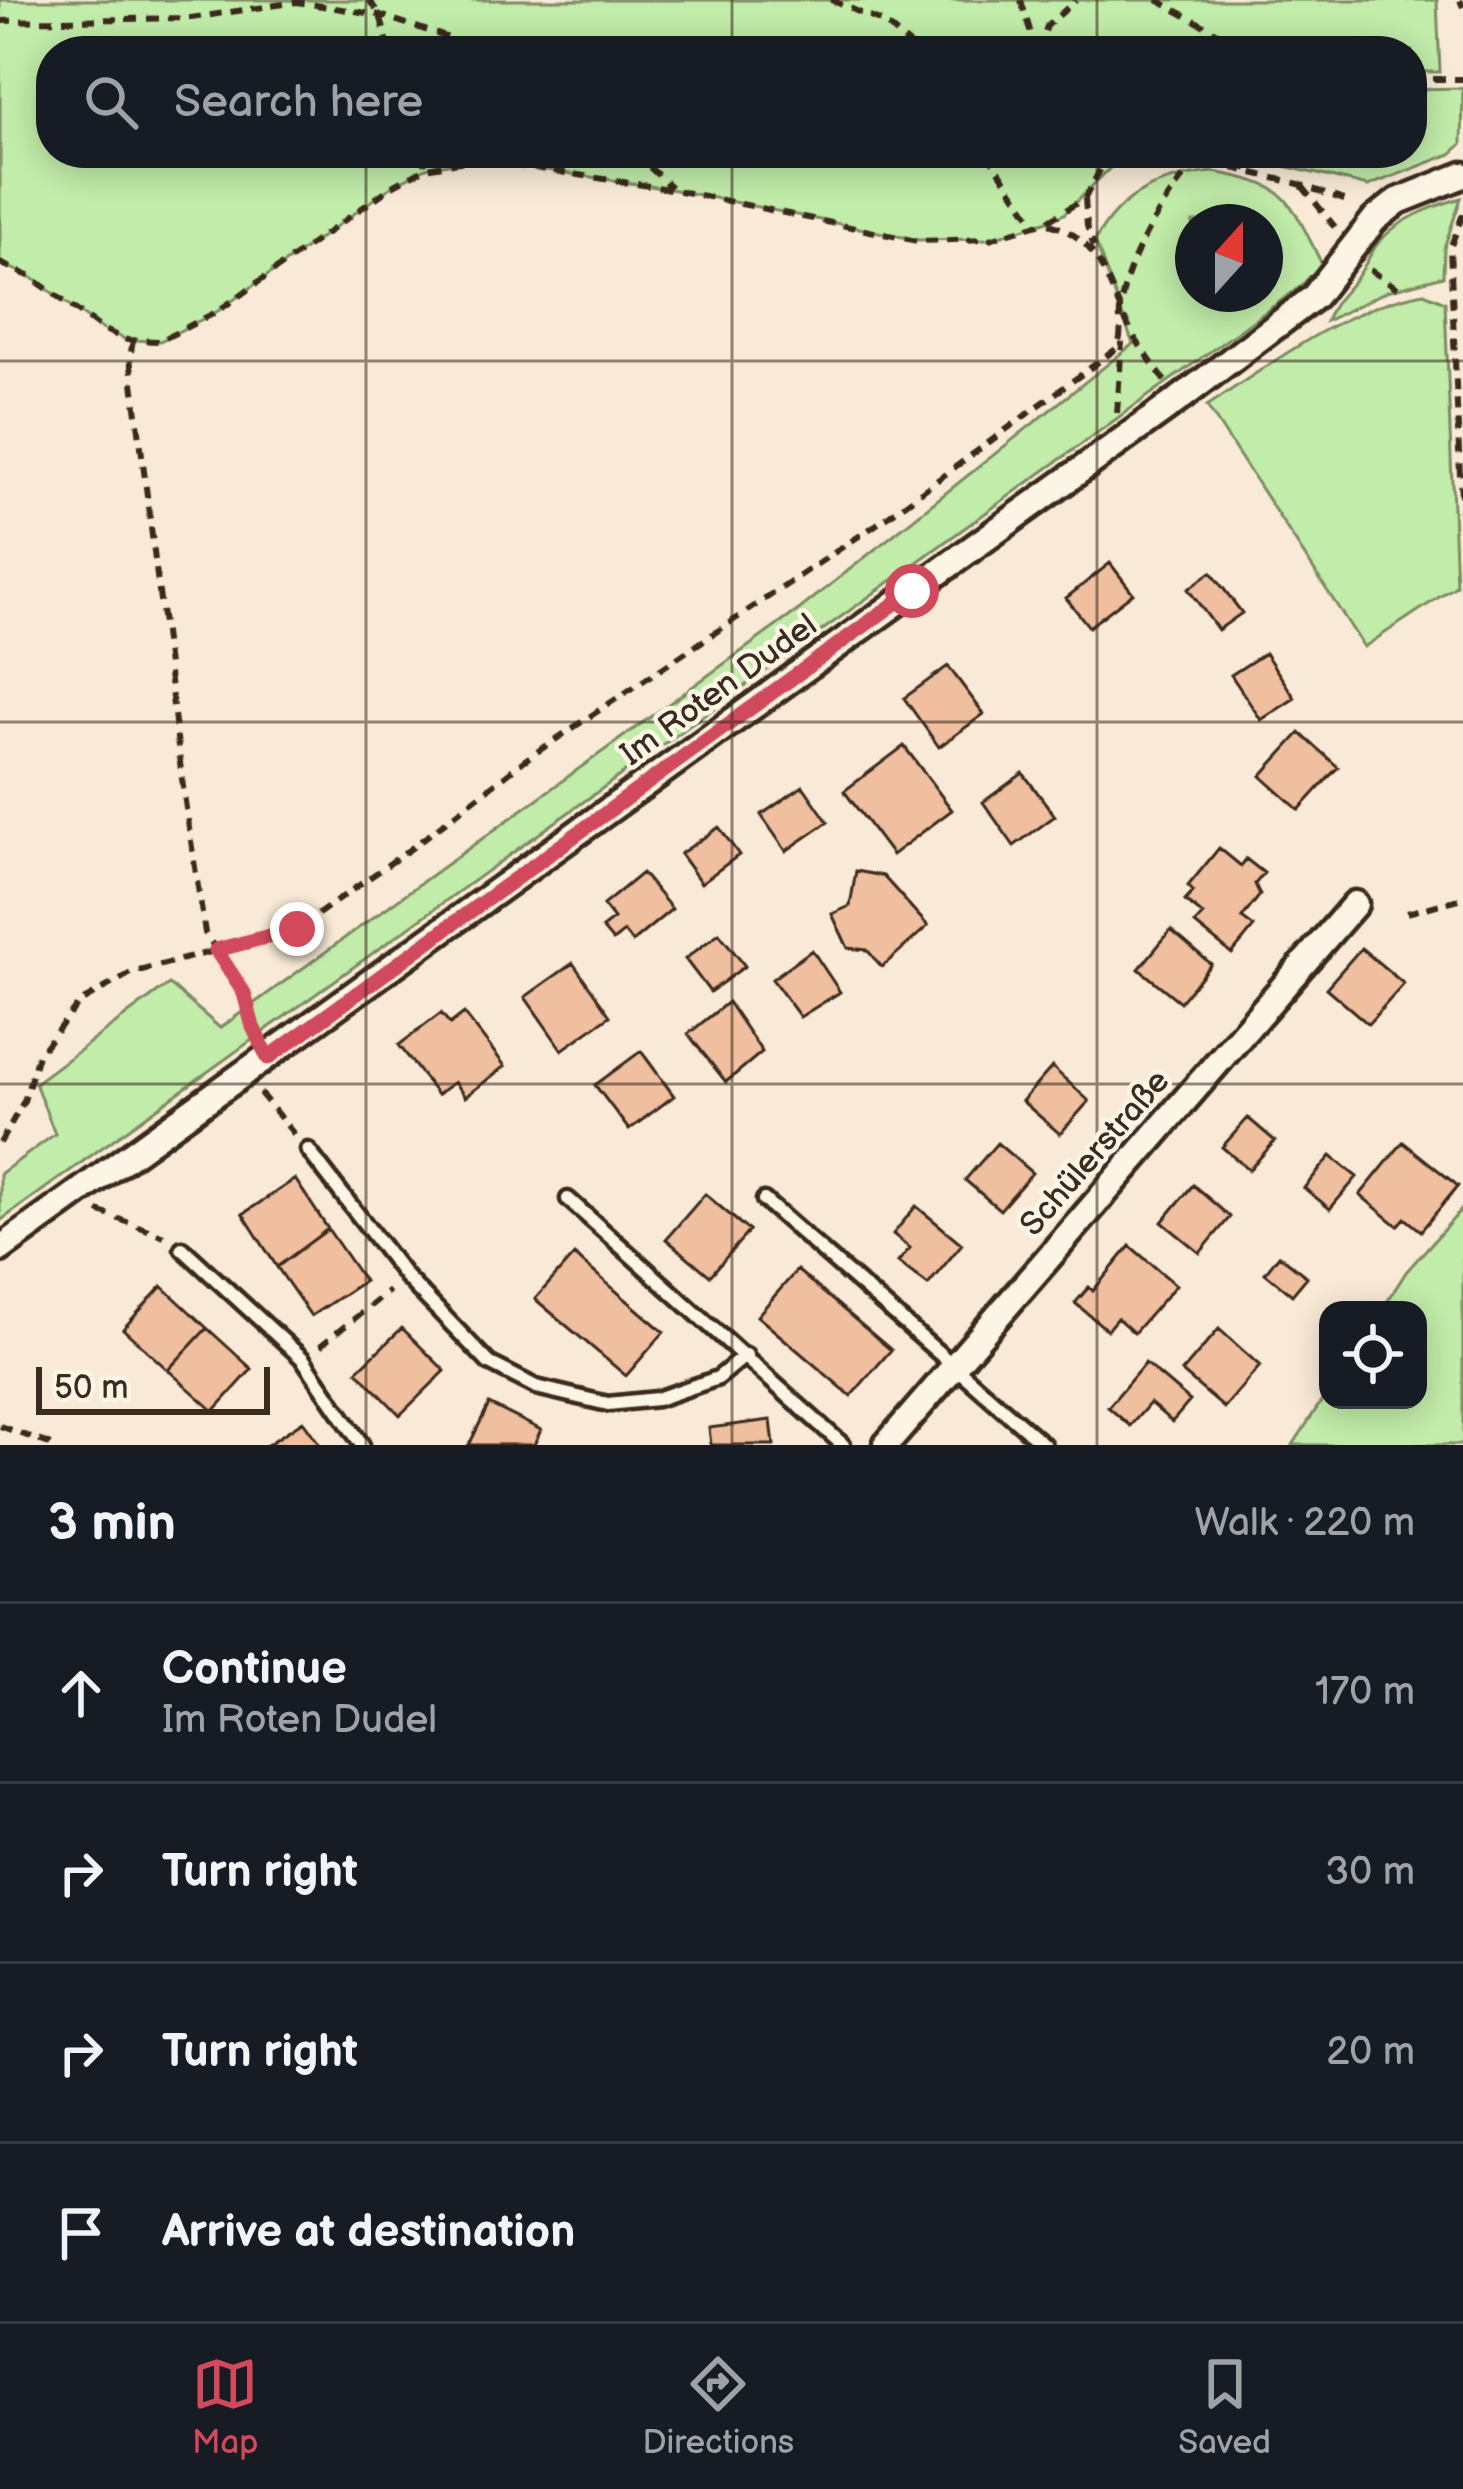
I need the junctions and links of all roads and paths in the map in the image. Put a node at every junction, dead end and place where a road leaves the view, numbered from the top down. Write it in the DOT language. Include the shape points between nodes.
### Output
graph roads {
  1 [pos="369,0"];
  2 [pos="831,0"];
  3 [pos="1021,0"];
  4 [pos="1076,0"];
  5 [pos="1157,0"];
  6 [pos="380,15"];
  7 [pos="0,21"];
  8 [pos="386,36"];
  9 [pos="443,36"];
  10 [pos="899,36"];
  11 [pos="1032,36"];
  12 [pos="1044,36"];
  13 [pos="1223,36"];
  14 [pos="1427,79"];
  15 [pos="1463,79"];
  16 [pos="424,168"];
  17 [pos="534,168"];
  18 [pos="651,168"];
  19 [pos="997,168"];
  20 [pos="1101,168"];
  21 [pos="1192,168"];
  22 [pos="1236,168"];
  23 [pos="1244,170"];
  24 [pos="1463,175"];
  25 [pos="675,190"];
  26 [pos="1085,198"];
  27 [pos="1463,214"];
  28 [pos="1374,220"];
  29 [pos="1033,223"];
  30 [pos="1095,250"];
  31 [pos="0,263"];
  32 [pos="1120,304"];
  33 [pos="1122,339"];
  34 [pos="133,340"];
  35 [pos="1181,397"];
  36 [pos="1115,445"];
  37 [pos="1463,543"];
  38 [pos="1463,898"];
  39 [pos="1354,904"];
  40 [pos="1407,913"];
  41 [pos="216,950"];
  42 [pos="268,1058"];
  43 [pos="246,1073"];
  44 [pos="0,1143"];
  45 [pos="308,1150"];
  46 [pos="568,1198"];
  47 [pos="70,1199"];
  48 [pos="764,1199"];
  49 [pos="182,1248"];
  50 [pos="0,1249"];
  51 [pos="406,1277"];
  52 [pos="746,1355"];
  53 [pos="303,1359"];
  54 [pos="955,1365"];
  55 [pos="0,1426"];
  56 [pos="52,1445"];
  57 [pos="362,1445"];
  58 [pos="843,1445"];
  59 [pos="886,1445"];
  60 [pos="1044,1445"];
  1 -- 6 [label="path"];
  2 -- 10 [label="path"];
  3 -- 11 [label="path"];
  4 -- 12 [label="path"];
  5 -- 13 [label="path"];
  6 -- 7 [label="path" via="296,2 191,18"];
  6 -- 8 [label="path"];
  6 -- 9 [label="path"];
  14 -- 15 [label="path"];
  16 -- 34 [label="path" via="218,311 160,341"];
  17 -- 25 [label="path"];
  18 -- 25 [label="path"];
  19 -- 29 [label="path"];
  20 -- 26 [label="path"];
  21 -- 32 [label="path" via="1145,236"];
  22 -- 23 [label="path"];
  23 -- 28 [label="path" via="1347,200"];
  24 -- 28 [label="street, Im Roten Dudel"];
  25 -- 29 [label="path" via="917,241 990,239"];
  26 -- 29 [label="path"];
  26 -- 30 [label="path"];
  27 -- 37 [label="path" via="1450,248"];
  28 -- 35 [label="street, Im Roten Dudel" via="1314,297"];
  29 -- 30 [label="path" via="1064,228"];
  30 -- 32 [label="path"];
  31 -- 34 [label="path" via="102,329"];
  32 -- 33 [label="path"];
  32 -- 35 [label="path"];
  33 -- 36 [label="path"];
  33 -- 41 [label="path" via="1074,384 884,520 525,760 297,929"];
  34 -- 41 [label="path" via="184,795 205,933"];
  35 -- 36 [label="street, Im Roten Dudel"];
  36 -- 42 [label="street, Im Roten Dudel"];
  38 -- 40 [label="path"];
  39 -- 54 [label="street, Schülerstraße"];
  41 -- 42 [label="path" via="244,993"];
  41 -- 44 [label="path" via="131,973 80,1002 38,1055"];
  42 -- 43 [label="street, Im Roten Dudel"];
  43 -- 45 [label="path"];
  43 -- 47 [label="street, Im Roten Dudel"];
  45 -- 51 [label="lane"];
  46 -- 52 [label="lane"];
  47 -- 49 [label="path"];
  47 -- 50 [label="street, Im Roten Dudel"];
  48 -- 54 [label="lane"];
  49 -- 53 [label="lane"];
  51 -- 52 [label="lane" via="489,1364 572,1396 608,1404 657,1399 718,1378"];
  51 -- 53 [label="path"];
  52 -- 58 [label="lane"];
  53 -- 57 [label="lane"];
  54 -- 59 [label="street, Schülerstraße"];
  54 -- 60 [label="lane"];
  55 -- 56 [label="path"];
}
